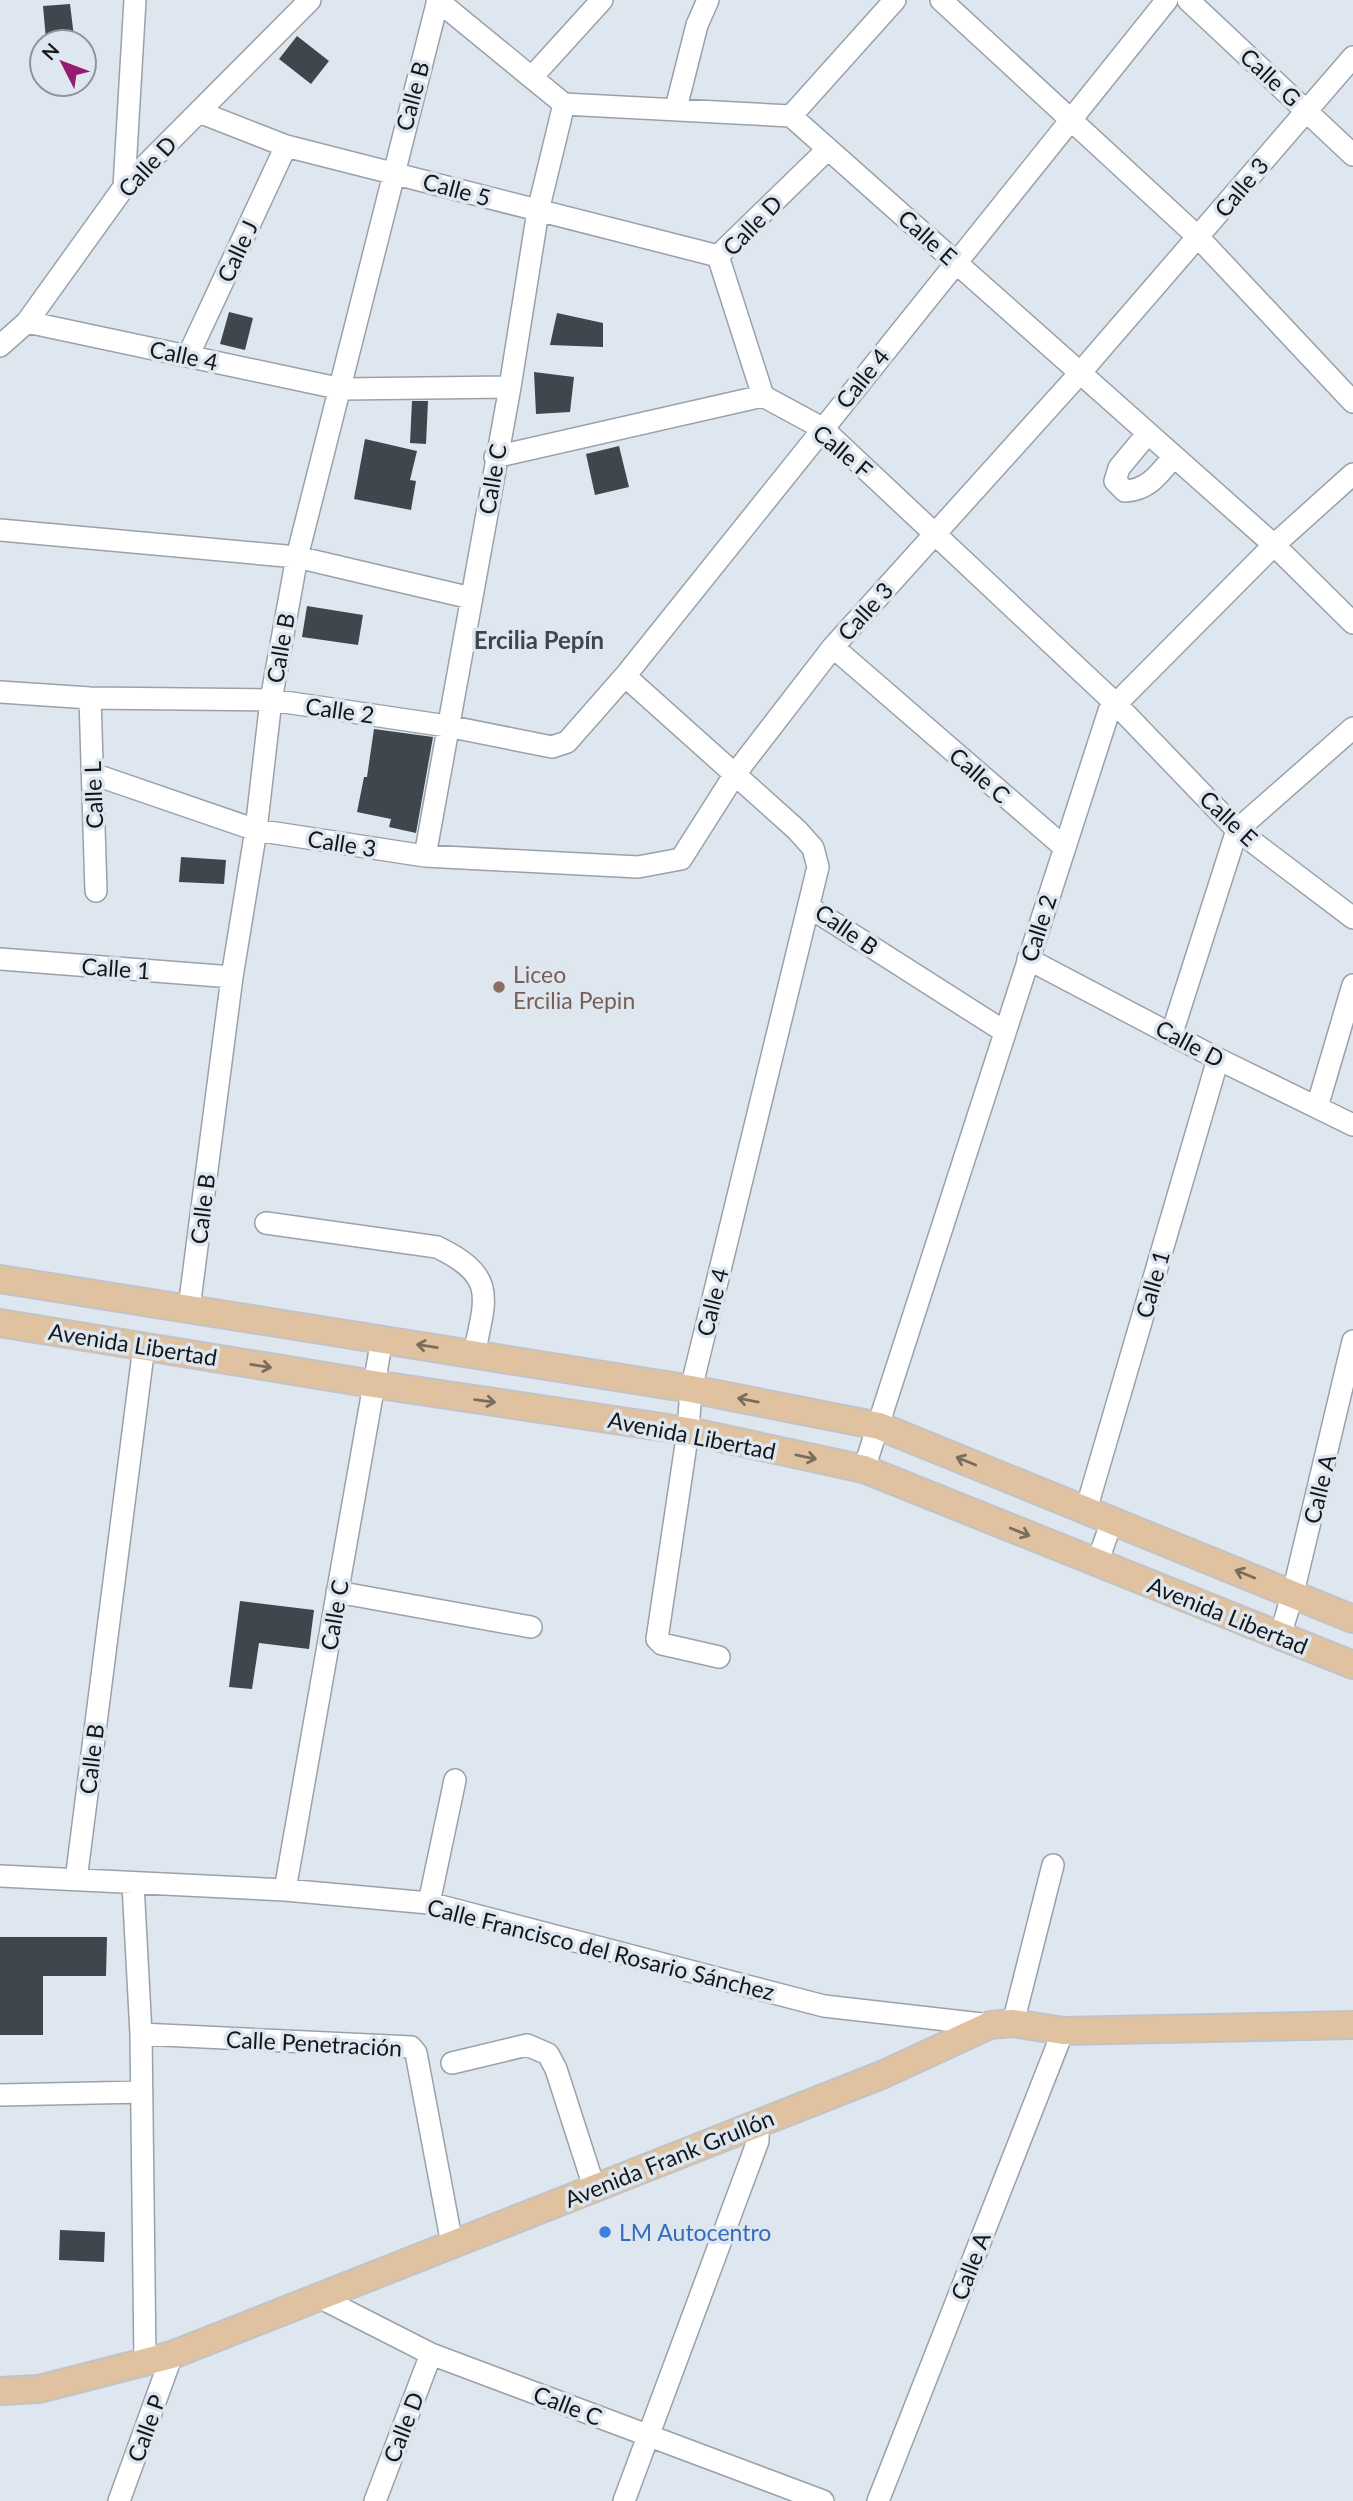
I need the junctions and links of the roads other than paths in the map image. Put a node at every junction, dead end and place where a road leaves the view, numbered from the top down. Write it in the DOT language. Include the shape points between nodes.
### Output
graph roads {
  1 [pos="135,0"];
  2 [pos="310,0"];
  3 [pos="438,0"];
  4 [pos="602,0"];
  5 [pos="895,0"];
  6 [pos="941,0"];
  7 [pos="1167,0"];
  8 [pos="1188,0"];
  9 [pos="704,1"];
  10 [pos="1353,57"];
  11 [pos="532,77"];
  12 [pos="564,104"];
  13 [pos="676,108"];
  14 [pos="1307,110"];
  15 [pos="199,112"];
  16 [pos="791,116"];
  17 [pos="1072,118"];
  18 [pos="286,146"];
  19 [pos="828,149"];
  20 [pos="1353,155"];
  21 [pos="392,172"];
  22 [pos="124,187"];
  23 [pos="538,211"];
  24 [pos="1198,237"];
  25 [pos="719,256"];
  26 [pos="955,261"];
  27 [pos="27,322"];
  28 [pos="0,346"];
  29 [pos="188,356"];
  30 [pos="1080,373"];
  31 [pos="510,387"];
  32 [pos="342,389"];
  33 [pos="763,396"];
  34 [pos="1353,402"];
  35 [pos="822,428"];
  36 [pos="1148,433"];
  37 [pos="1174,456"];
  38 [pos="495,457"];
  39 [pos="1353,474"];
  40 [pos="0,530"];
  41 [pos="936,533"];
  42 [pos="1274,545"];
  43 [pos="297,558"];
  44 [pos="471,598"];
  45 [pos="1353,623"];
  46 [pos="833,647"];
  47 [pos="625,677"];
  48 [pos="0,692"];
  49 [pos="90,698"];
  50 [pos="271,700"];
  51 [pos="1116,704"];
  52 [pos="447,726"];
  53 [pos="1353,728"];
  54 [pos="552,747"];
  55 [pos="93,774"];
  56 [pos="735,774"];
  57 [pos="256,830"];
  58 [pos="1237,830"];
  59 [pos="1064,847"];
  60 [pos="425,856"];
  61 [pos="96,891"];
  62 [pos="809,907"];
  63 [pos="1353,918"];
  64 [pos="0,959"];
  65 [pos="1028,959"];
  66 [pos="232,977"];
  67 [pos="1353,985"];
  68 [pos="1005,1032"];
  69 [pos="1171,1033"];
  70 [pos="1218,1059"];
  71 [pos="1317,1107"];
  72 [pos="1353,1125"];
  73 [pos="266,1223"];
  74 [pos="0,1279"];
  75 [pos="189,1308"];
  76 [pos="0,1322"];
  77 [pos="382,1339"];
  78 [pos="1353,1341"];
  79 [pos="144,1346"];
  80 [pos="474,1354"];
  81 [pos="373,1384"];
  82 [pos="691,1389"];
  83 [pos="879,1426"];
  84 [pos="688,1431"];
  85 [pos="1343,1434"];
  86 [pos="864,1469"];
  87 [pos="1086,1510"];
  88 [pos="1112,1521"];
  89 [pos="1097,1563"];
  90 [pos="338,1592"];
  91 [pos="1293,1593"];
  92 [pos="1353,1619"];
  93 [pos="531,1627"];
  94 [pos="1280,1636"];
  95 [pos="719,1657"];
  96 [pos="1353,1665"];
  97 [pos="455,1780"];
  98 [pos="1053,1865"];
  99 [pos="0,1876"];
  100 [pos="76,1880"];
  101 [pos="134,1884"];
  102 [pos="285,1890"];
  103 [pos="429,1903"];
  104 [pos="1002,2024"];
  105 [pos="1353,2025"];
  106 [pos="1063,2031"];
  107 [pos="141,2034"];
  108 [pos="452,2063"];
  109 [pos="142,2092"];
  110 [pos="0,2095"];
  111 [pos="758,2122"];
  112 [pos="594,2187"];
  113 [pos="452,2244"];
  114 [pos="318,2297"];
  115 [pos="431,2354"];
  116 [pos="172,2355"];
  117 [pos="145,2361"];
  118 [pos="0,2391"];
  119 [pos="651,2436"];
  120 [pos="119,2501"];
  121 [pos="375,2501"];
  122 [pos="624,2501"];
  123 [pos="823,2501"];
  124 [pos="878,2501"];
  1 -- 22 [label="street"];
  2 -- 15 [label="street, Calle D"];
  3 -- 11 [label="street"];
  3 -- 21 [label="street, Calle B"];
  4 -- 11 [label="street"];
  5 -- 16 [label="street"];
  6 -- 17 [label="street"];
  7 -- 17 [label="street, Calle 4"];
  8 -- 14 [label="street, Calle G"];
  9 -- 13 [label="street"];
  10 -- 14 [label="street, Calle 3"];
  11 -- 12 [label="street"];
  12 -- 13 [label="street"];
  12 -- 23 [label="street, Calle C"];
  13 -- 16 [label="street"];
  14 -- 20 [label="street, Calle G"];
  14 -- 24 [label="street, Calle 3"];
  15 -- 18 [label="street, Calle 5"];
  15 -- 22 [label="street, Calle D"];
  16 -- 19 [label="street, Calle E"];
  17 -- 24 [label="street"];
  17 -- 26 [label="street, Calle 4"];
  18 -- 21 [label="street, Calle 5"];
  18 -- 29 [label="street, Calle J"];
  19 -- 25 [label="street, Calle D"];
  19 -- 26 [label="street, Calle E"];
  21 -- 23 [label="street, Calle 5"];
  21 -- 32 [label="street, Calle B"];
  22 -- 27 [label="street, Calle D"];
  23 -- 25 [label="street, Calle 5"];
  23 -- 31 [label="street, Calle C"];
  24 -- 30 [label="street, Calle 3"];
  24 -- 34 [label="street"];
  25 -- 33 [label="street, Calle D"];
  26 -- 30 [label="street, Calle E"];
  26 -- 35 [label="street, Calle 4"];
  27 -- 28 [label="street, Calle D"];
  27 -- 29 [label="street, Calle 4"];
  29 -- 32 [label="street, Calle 4"];
  30 -- 36 [label="street, Calle E"];
  30 -- 41 [label="street, Calle 3"];
  31 -- 32 [label="street, Calle 4"];
  31 -- 38 [label="street, Calle C"];
  32 -- 43 [label="street, Calle B"];
  33 -- 35 [label="street, Calle F"];
  33 -- 38 [label="street"];
  35 -- 41 [label="street, Calle F"];
  35 -- 47 [label="street, Calle 4"];
  36 -- 37 [label="street, Calle E"];
  36 -- 37 [label="street" via="1119,468 1115,481 1125,491 1138,491 1151,483"];
  37 -- 42 [label="street, Calle E"];
  38 -- 44 [label="street, Calle C"];
  39 -- 42 [label="street, Calle 2"];
  40 -- 43 [label="street"];
  41 -- 46 [label="street, Calle 3"];
  41 -- 51 [label="street, Calle F"];
  42 -- 45 [label="street, Calle E"];
  42 -- 51 [label="street, Calle 2"];
  43 -- 44 [label="street"];
  43 -- 50 [label="street, Calle B"];
  44 -- 52 [label="street, Calle C"];
  46 -- 56 [label="street, Calle 3"];
  46 -- 59 [label="street, Calle C"];
  47 -- 54 [label="street, Calle 4" via="567,742"];
  47 -- 56 [label="street, Calle B"];
  48 -- 49 [label="street, Calle 2"];
  49 -- 50 [label="street, Calle 2"];
  49 -- 55 [label="street, Calle L"];
  50 -- 52 [label="street, Calle 2"];
  50 -- 57 [label="street, Calle B"];
  51 -- 58 [label="street, Calle E"];
  51 -- 59 [label="street, Calle 2" via="1109,711"];
  52 -- 54 [label="street, Calle 2"];
  52 -- 60 [label="street, Calle C"];
  53 -- 58 [label="street"];
  55 -- 57 [label="street, Calle 3"];
  55 -- 61 [label="street, Calle L"];
  56 -- 60 [label="street, Calle 3" via="681,859 663,864 638,867"];
  56 -- 62 [label="street, Calle B" via="813,848 818,867"];
  57 -- 60 [label="street, Calle 3"];
  57 -- 66 [label="street, Calle B"];
  58 -- 63 [label="street, Calle E"];
  58 -- 69 [label="street"];
  59 -- 65 [label="street, Calle 2"];
  62 -- 68 [label="street, Calle B"];
  62 -- 82 [label="street, Calle 4"];
  64 -- 66 [label="street, Calle 1"];
  65 -- 68 [label="street, Calle 2"];
  65 -- 69 [label="street, Calle D"];
  66 -- 75 [label="street, Calle B"];
  67 -- 71 [label="street"];
  68 -- 83 [label="street, Calle 2"];
  69 -- 70 [label="street, Calle D"];
  70 -- 71 [label="street, Calle D"];
  70 -- 87 [label="street, Calle 1"];
  71 -- 72 [label="street, Calle D"];
  73 -- 80 [label="street" via="436,1247 462,1259 480,1279 485,1303"];
  74 -- 75 [label="main road, Avenida Libertad"];
  75 -- 77 [label="main road, Avenida Libertad"];
  76 -- 79 [label="main road, Avenida Libertad"];
  80 -- 77 [label="main road, Avenida Libertad, one-way"];
  77 -- 81 [label="street, Calle C"];
  78 -- 85 [label="street, Calle A"];
  79 -- 81 [label="main road, Avenida Libertad, one-way"];
  79 -- 100 [label="street, Calle B"];
  80 -- 82 [label="main road, Avenida Libertad"];
  81 -- 84 [label="main road, Avenida Libertad, one-way"];
  81 -- 90 [label="street, Calle C"];
  83 -- 82 [label="main road, Avenida Libertad, one-way"];
  82 -- 84 [label="street, Calle 4"];
  83 -- 86 [label="street, Calle 2"];
  87 -- 83 [label="main road, Avenida Libertad, one-way"];
  84 -- 86 [label="main road, Avenida Libertad, one-way"];
  84 -- 95 [label="street, Calle 4" via="657,1639"];
  85 -- 91 [label="street, Calle A"];
  86 -- 89 [label="main road, Avenida Libertad, one-way"];
  87 -- 88 [label="main road, Avenida Libertad"];
  88 -- 89 [label="street"];
  91 -- 88 [label="main road, Avenida Libertad, one-way"];
  89 -- 94 [label="main road, Avenida Libertad"];
  90 -- 93 [label="street"];
  90 -- 102 [label="street, Calle C"];
  91 -- 92 [label="main road, Avenida Libertad"];
  91 -- 94 [label="street, Calle A"];
  94 -- 96 [label="main road, Avenida Libertad"];
  97 -- 103 [label="street"];
  98 -- 104 [label="street"];
  99 -- 100 [label="street, Calle Francisco del Rosario Sánchez"];
  100 -- 101 [label="street, Calle Francisco del Rosario Sánchez"];
  101 -- 102 [label="street, Calle Francisco del Rosario Sánchez"];
  101 -- 107 [label="street"];
  102 -- 103 [label="street, Calle Francisco del Rosario Sánchez"];
  103 -- 104 [label="street, Calle Francisco del Rosario Sánchez" via="824,2006"];
  104 -- 106 [label="main road"];
  104 -- 111 [label="main road, Avenida Frank Grullón"];
  105 -- 106 [label="main road"];
  106 -- 124 [label="street, Calle A"];
  107 -- 109 [label="street"];
  107 -- 113 [label="street, Calle Penetración" via="411,2047 416,2053"];
  108 -- 112 [label="street" via="527,2045 548,2054"];
  109 -- 110 [label="street"];
  109 -- 117 [label="street"];
  111 -- 112 [label="main road, Avenida Frank Grullón"];
  111 -- 119 [label="street" via="758,2141"];
  112 -- 113 [label="main road, Avenida Frank Grullón"];
  113 -- 114 [label="main road, Avenida Frank Grullón"];
  114 -- 115 [label="street, Calle C"];
  114 -- 116 [label="main road, Avenida Frank Grullón"];
  115 -- 119 [label="street, Calle C"];
  115 -- 121 [label="street, Calle D"];
  116 -- 117 [label="main road, Avenida Frank Grullón"];
  116 -- 120 [label="street, Calle P"];
  117 -- 118 [label="main road, Avenida Frank Grullón" via="39,2389"];
  119 -- 122 [label="street"];
  119 -- 123 [label="street, Calle C"];
}
